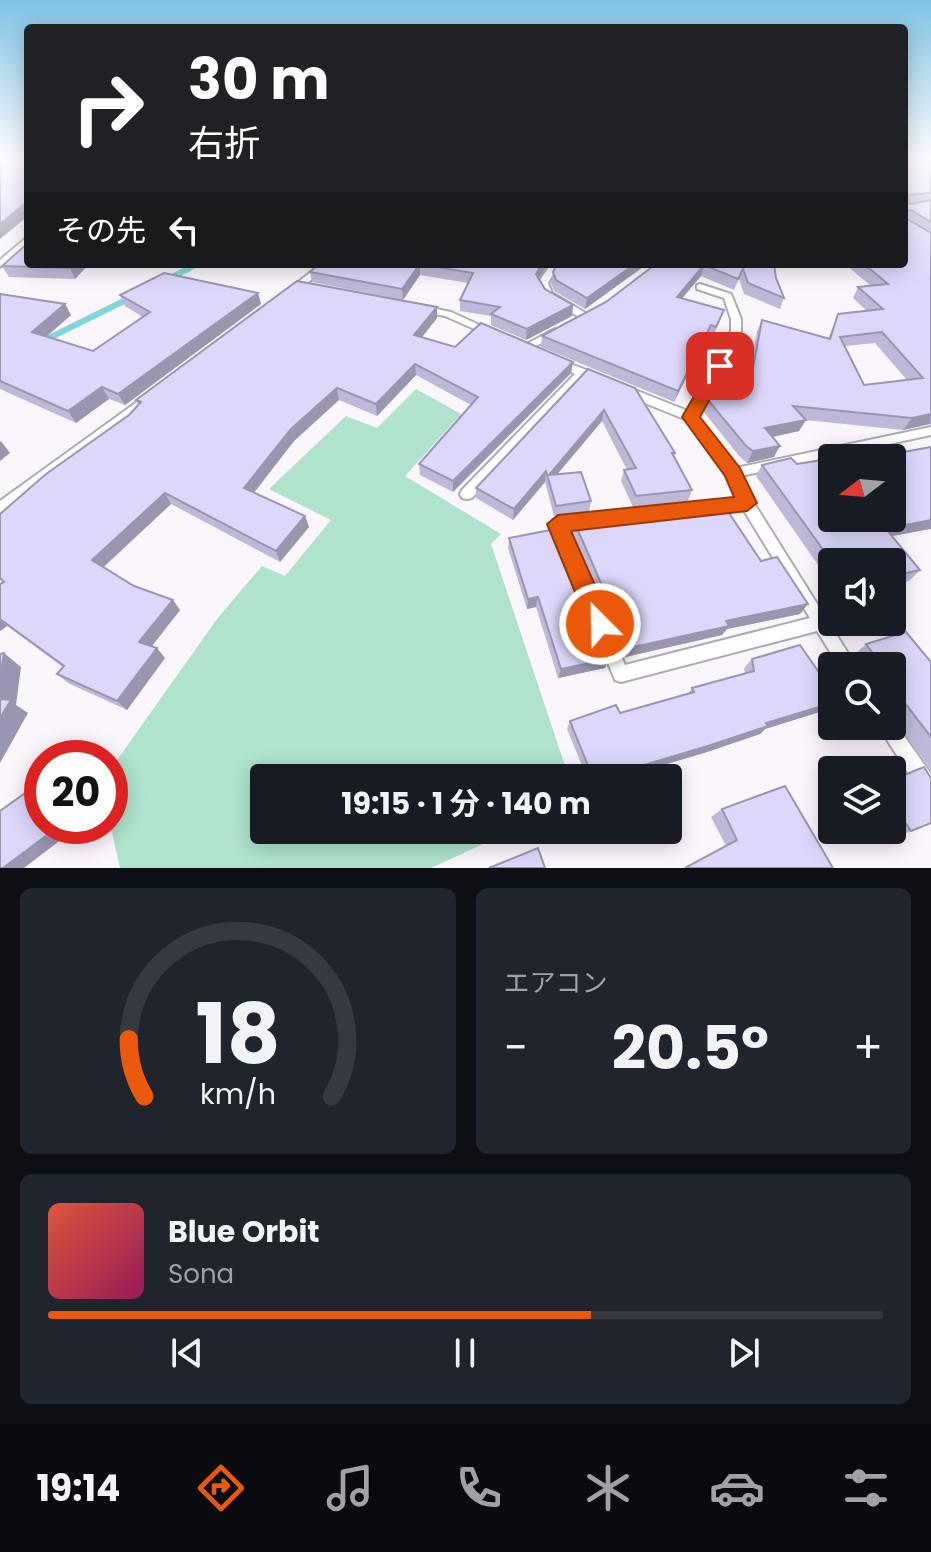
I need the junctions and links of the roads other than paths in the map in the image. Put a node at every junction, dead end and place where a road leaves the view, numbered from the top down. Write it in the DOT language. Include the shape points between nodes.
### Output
graph roads {
  1 [pos="24,244"];
  2 [pos="0,264"];
  3 [pos="321,268"];
  4 [pos="552,268"];
  5 [pos="299,286"];
  6 [pos="700,287"];
  7 [pos="314,289"];
  8 [pos="286,296"];
  9 [pos="403,306"];
  10 [pos="599,309"];
  11 [pos="584,316"];
  12 [pos="572,323"];
  13 [pos="561,329"];
  14 [pos="500,336"];
  15 [pos="513,342"];
  16 [pos="526,347"];
  17 [pos="540,354"];
  18 [pos="554,360"];
  19 [pos="582,373"];
  20 [pos="162,388"];
  21 [pos="691,417"];
  22 [pos="931,431"];
  23 [pos="733,473"];
  24 [pos="467,494"];
  25 [pos="747,503"];
  26 [pos="0,508"];
  27 [pos="699,508"];
  28 [pos="605,519"];
  29 [pos="818,621"];
  30 [pos="818,623"];
  31 [pos="897,740"];
  32 [pos="931,791"];
  1 -- 2 [label="lane"];
  3 -- 5 [label="lane"];
  4 -- 11 [label="lane" via="543,283 548,295"];
  5 -- 7 [label="lane"];
  5 -- 8 [label="lane"];
  6 -- 21 [label="lane" via="728,296 736,331"];
  9 -- 14 [label="lane" via="448,314"];
  10 -- 11 [label="lane"];
  11 -- 12 [label="lane"];
  13 -- 16 [label="lane"];
  15 -- 16 [label="lane"];
  16 -- 17 [label="lane"];
  18 -- 19 [label="lane"];
  19 -- 21 [label="lane"];
  19 -- 24 [label="lane"];
  20 -- 26 [label="lane"];
  21 -- 23 [label="lane"];
  22 -- 23 [label="lane"];
  23 -- 25 [label="lane"];
  25 -- 27 [label="lane"];
  25 -- 29 [label="lane"];
  28 -- 30 [label="lane" via="558,524 621,674"];
  31 -- 32 [label="lane"];
}
